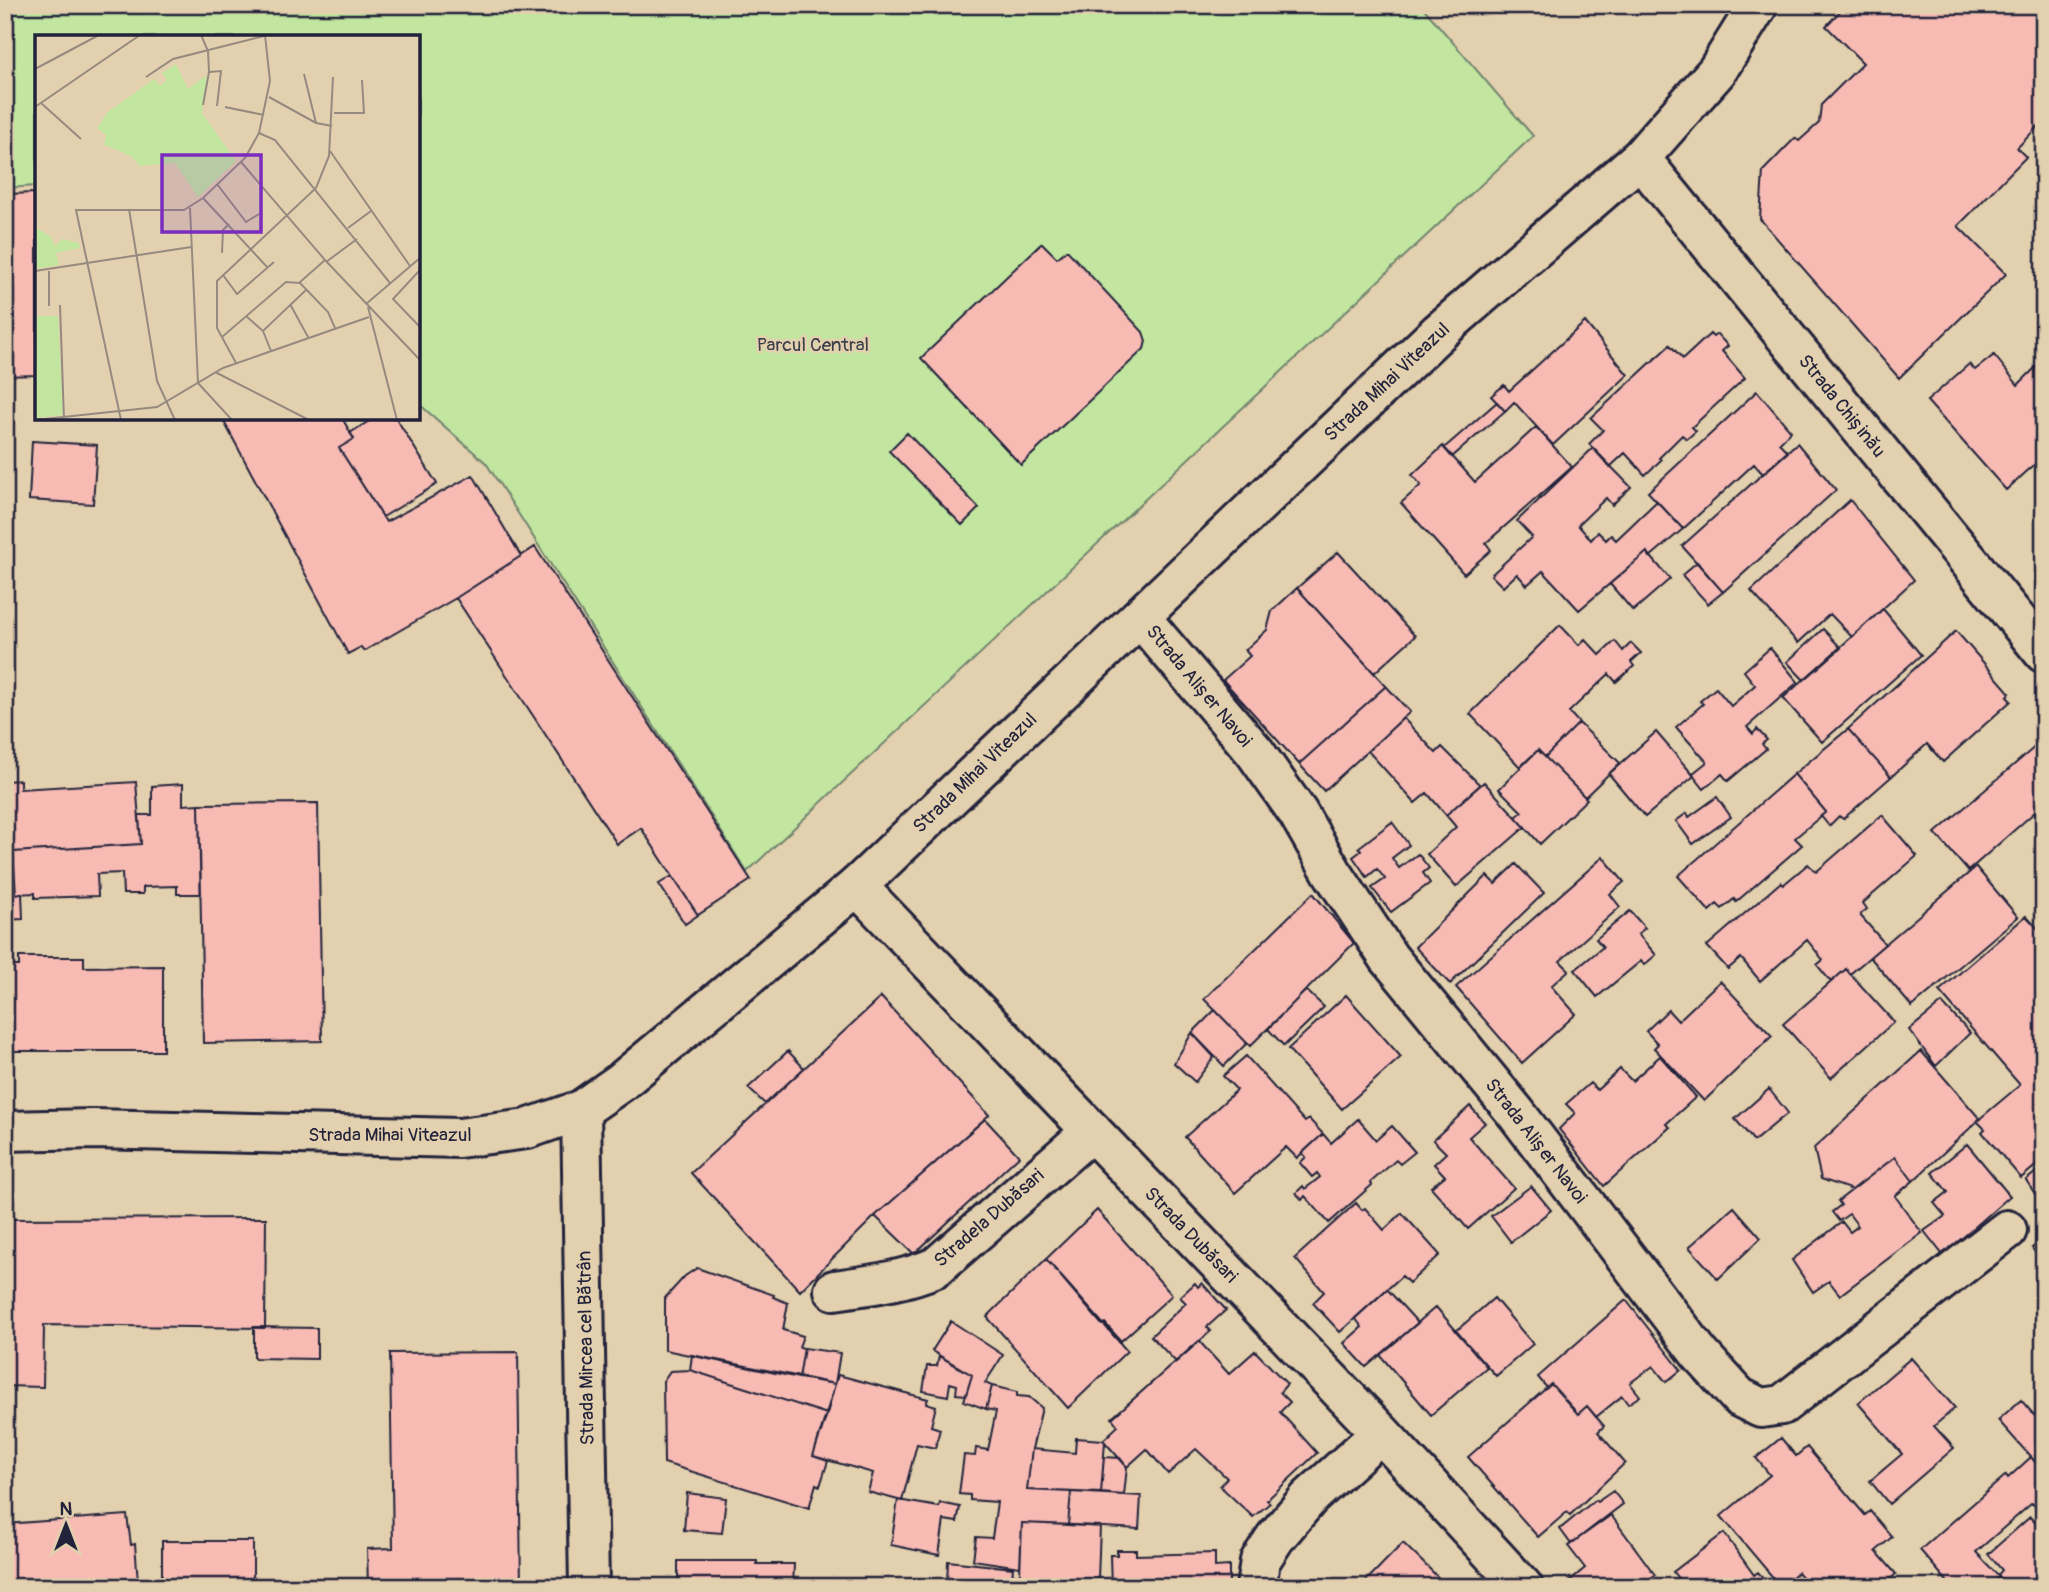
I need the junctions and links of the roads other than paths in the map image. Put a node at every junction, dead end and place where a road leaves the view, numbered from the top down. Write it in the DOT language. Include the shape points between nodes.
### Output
graph roads {
  1 [pos="1758,5"];
  2 [pos="1640,158"];
  3 [pos="1140,617"];
  4 [pos="2044,653"];
  5 [pos="857,886"];
  6 [pos="581,1110"];
  7 [pos="5,1131"];
  8 [pos="1092,1131"];
  9 [pos="2007,1230"];
  10 [pos="834,1290"];
  11 [pos="1381,1433"];
  12 [pos="589,1587"];
  13 [pos="1256,1587"];
  14 [pos="1523,1587"];
  1 -- 2 [label="street, Strada Mihai Viteazul" via="1717,71"];
  2 -- 3 [label="street, Strada Mihai Viteazul" via="1439,332"];
  2 -- 4 [label="street, Strada Chișinău"];
  3 -- 5 [label="street, Strada Mihai Viteazul"];
  3 -- 9 [label="street, Strada Alișer Navoi" via="1255,752 1389,958 1516,1113 1699,1353 1740,1397 1762,1408 1782,1405"];
  5 -- 6 [label="street, Strada Mihai Viteazul"];
  5 -- 8 [label="street, Strada Dubăsari"];
  6 -- 7 [label="street, Strada Mihai Viteazul" via="527,1129 459,1138"];
  6 -- 12 [label="street, Strada Mircea cel Bătrân"];
  8 -- 10 [label="street, Stradela Dubăsari" via="936,1267"];
  8 -- 11 [label="street, Strada Dubăsari"];
  11 -- 13 [label="street" via="1309,1498 1276,1538 1260,1561"];
  11 -- 14 [label="street, Strada Dubăsari"];
}
